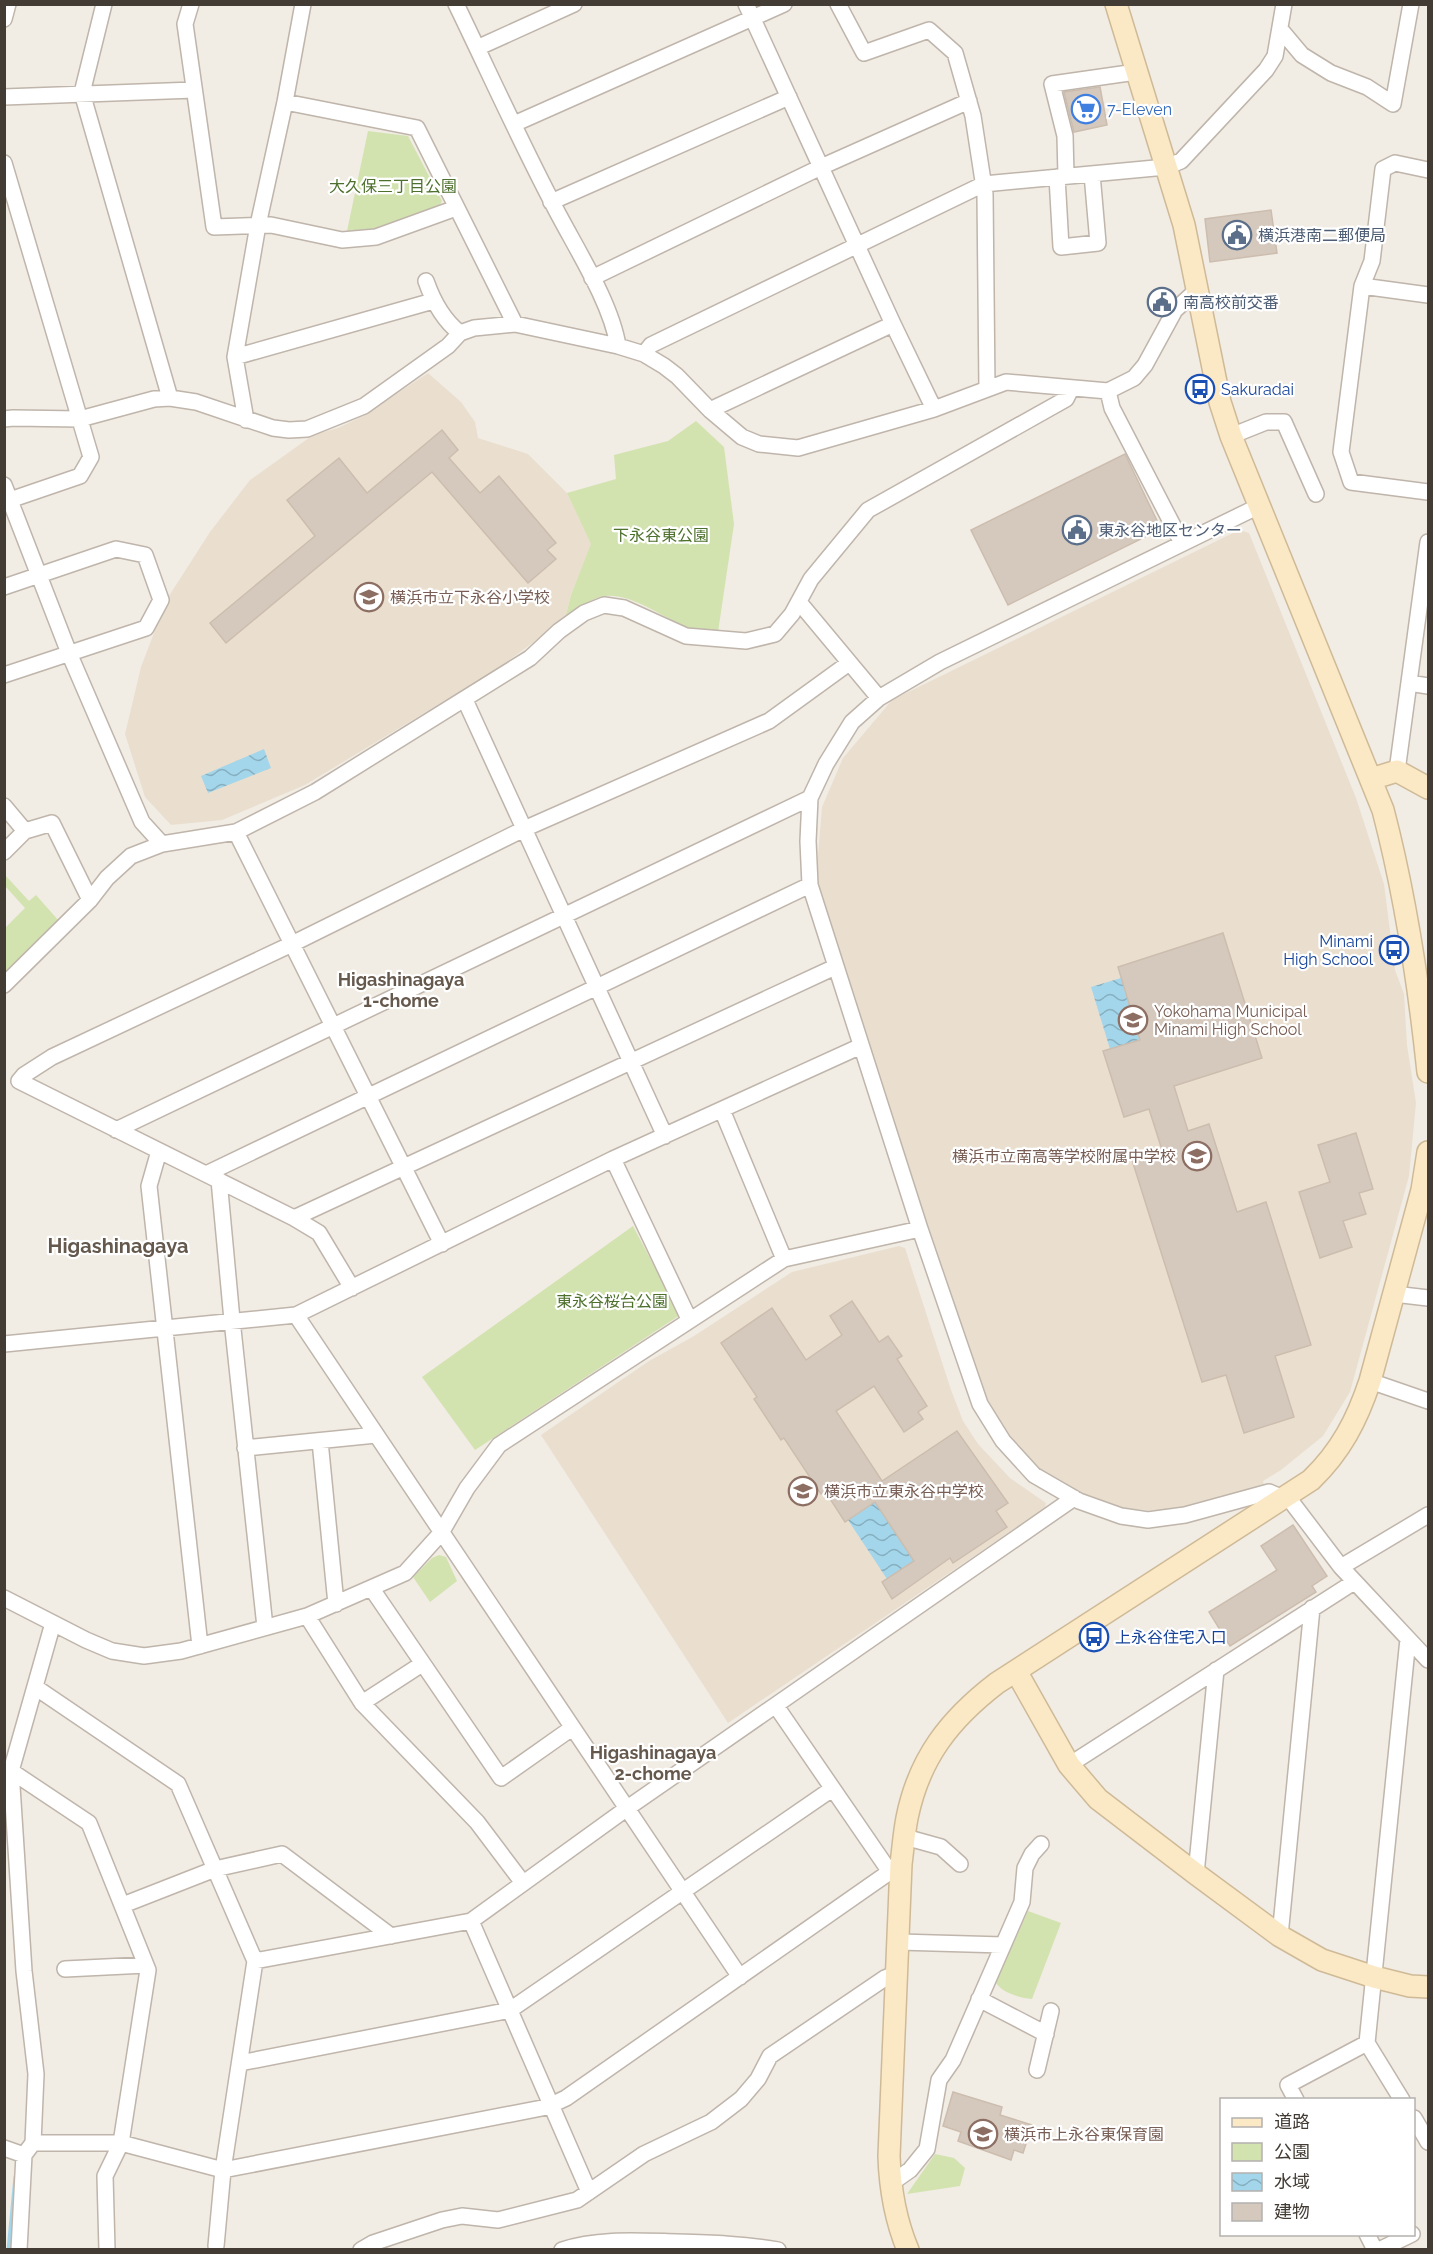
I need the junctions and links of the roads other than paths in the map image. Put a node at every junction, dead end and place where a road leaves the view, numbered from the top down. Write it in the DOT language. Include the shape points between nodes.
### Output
graph roads {
  1 [pos="8,4"];
  2 [pos="104,4"];
  3 [pos="191,4"];
  4 [pos="303,4"];
  5 [pos="456,4"];
  6 [pos="574,4"];
  7 [pos="784,4"];
  8 [pos="838,4"];
  9 [pos="1116,4"];
  10 [pos="1284,4"];
  11 [pos="1411,4"];
  12 [pos="750,11"];
  13 [pos="4,19"];
  14 [pos="1281,30"];
  15 [pos="477,48"];
  16 [pos="1136,72"];
  17 [pos="194,90"];
  18 [pos="82,93"];
  19 [pos="4,97"];
  20 [pos="789,97"];
  21 [pos="969,101"];
  22 [pos="285,102"];
  23 [pos="514,124"];
  24 [pos="4,163"];
  25 [pos="822,167"];
  26 [pos="1166,167"];
  27 [pos="1428,170"];
  28 [pos="1092,174"];
  29 [pos="1062,177"];
  30 [pos="984,184"];
  31 [pos="551,202"];
  32 [pos="456,208"];
  33 [pos="258,225"];
  34 [pos="856,244"];
  35 [pos="592,278"];
  36 [pos="426,281"];
  37 [pos="1362,286"];
  38 [pos="1197,290"];
  39 [pos="1428,295"];
  40 [pos="434,301"];
  41 [pos="515,324"];
  42 [pos="893,324"];
  43 [pos="460,333"];
  44 [pos="618,346"];
  45 [pos="644,354"];
  46 [pos="235,357"];
  47 [pos="987,388"];
  48 [pos="1071,389"];
  49 [pos="1108,391"];
  50 [pos="170,398"];
  51 [pos="933,408"];
  52 [pos="710,410"];
  53 [pos="80,419"];
  54 [pos="4,420"];
  55 [pos="246,420"];
  56 [pos="1231,436"];
  57 [pos="4,485"];
  58 [pos="1428,492"];
  59 [pos="1316,494"];
  60 [pos="7,501"];
  61 [pos="1259,506"];
  62 [pos="1428,542"];
  63 [pos="1182,543"];
  64 [pos="38,575"];
  65 [pos="4,587"];
  66 [pos="799,602"];
  67 [pos="69,653"];
  68 [pos="849,663"];
  69 [pos="4,675"];
  70 [pos="1409,683"];
  71 [pos="1428,686"];
  72 [pos="879,698"];
  73 [pos="465,700"];
  74 [pos="1397,771"];
  75 [pos="1371,778"];
  76 [pos="1428,788"];
  77 [pos="810,798"];
  78 [pos="4,806"];
  79 [pos="524,829"];
  80 [pos="25,831"];
  81 [pos="236,832"];
  82 [pos="162,844"];
  83 [pos="4,852"];
  84 [pos="810,885"];
  85 [pos="90,900"];
  86 [pos="564,916"];
  87 [pos="292,944"];
  88 [pos="835,967"];
  89 [pos="4,986"];
  90 [pos="597,987"];
  91 [pos="333,1026"];
  92 [pos="861,1046"];
  93 [pos="631,1062"];
  94 [pos="1428,1072"];
  95 [pos="368,1097"];
  96 [pos="722,1110"];
  97 [pos="116,1130"];
  98 [pos="665,1136"];
  99 [pos="159,1151"];
  100 [pos="1428,1152"];
  101 [pos="613,1159"];
  102 [pos="404,1167"];
  103 [pos="213,1177"];
  104 [pos="1425,1190"];
  105 [pos="294,1218"];
  106 [pos="920,1229"];
  107 [pos="442,1244"];
  108 [pos="784,1259"];
  109 [pos="352,1288"];
  110 [pos="1394,1294"];
  111 [pos="1428,1298"];
  112 [pos="296,1315"];
  113 [pos="689,1319"];
  114 [pos="231,1320"];
  115 [pos="164,1328"];
  116 [pos="4,1344"];
  117 [pos="1370,1381"];
  118 [pos="1428,1401"];
  119 [pos="376,1435"];
  120 [pos="320,1441"];
  121 [pos="246,1448"];
  122 [pos="1285,1497"];
  123 [pos="1074,1498"];
  124 [pos="1428,1515"];
  125 [pos="441,1533"];
  126 [pos="1341,1567"];
  127 [pos="1354,1582"];
  128 [pos="372,1589"];
  129 [pos="4,1598"];
  130 [pos="336,1604"];
  131 [pos="1312,1608"];
  132 [pos="307,1616"];
  133 [pos="53,1623"];
  134 [pos="265,1627"];
  135 [pos="1408,1640"];
  136 [pos="200,1646"];
  137 [pos="1428,1660"];
  138 [pos="422,1664"];
  139 [pos="1216,1670"];
  140 [pos="1016,1671"];
  141 [pos="34,1687"];
  142 [pos="362,1703"];
  143 [pos="776,1706"];
  144 [pos="572,1728"];
  145 [pos="1069,1765"];
  146 [pos="8,1770"];
  147 [pos="832,1789"];
  148 [pos="626,1809"];
  149 [pos="904,1837"];
  150 [pos="1041,1844"];
  151 [pos="960,1864"];
  152 [pos="896,1868"];
  153 [pos="215,1869"];
  154 [pos="1196,1874"];
  155 [pos="523,1883"];
  156 [pos="682,1892"];
  157 [pos="123,1905"];
  158 [pos="471,1921"];
  159 [pos="391,1936"];
  160 [pos="1280,1936"];
  161 [pos="899,1942"];
  162 [pos="1003,1945"];
  163 [pos="255,1961"];
  164 [pos="146,1965"];
  165 [pos="64,1970"];
  166 [pos="898,1973"];
  167 [pos="740,1977"];
  168 [pos="1374,1977"];
  169 [pos="1428,1988"];
  170 [pos="979,1999"];
  171 [pos="510,2010"];
  172 [pos="1051,2012"];
  173 [pos="1046,2034"];
  174 [pos="1367,2043"];
  175 [pos="240,2063"];
  176 [pos="1038,2070"];
  177 [pos="1295,2098"];
  178 [pos="1401,2098"];
  179 [pos="552,2105"];
  180 [pos="1415,2121"];
  181 [pos="1428,2142"];
  182 [pos="121,2143"];
  183 [pos="4,2148"];
  184 [pos="28,2149"];
  185 [pos="223,2170"];
  186 [pos="890,2184"];
  187 [pos="589,2192"];
  188 [pos="1368,2236"];
  189 [pos="1408,2236"];
  190 [pos="216,2246"];
  191 [pos="19,2250"];
  192 [pos="106,2250"];
  193 [pos="361,2250"];
  194 [pos="562,2250"];
  195 [pos="778,2250"];
  196 [pos="908,2250"];
  197 [pos="1377,2250"];
  1 -- 13 [label="street"];
  2 -- 18 [label="street"];
  3 -- 17 [label="street" via="185,24"];
  4 -- 22 [label="street"];
  5 -- 15 [label="street"];
  6 -- 15 [label="street"];
  7 -- 12 [label="street"];
  8 -- 21 [label="street" via="864,53 929,30 956,53"];
  9 -- 16 [label="street"];
  10 -- 14 [label="street"];
  11 -- 14 [label="street" via="1393,104 1302,55"];
  12 -- 20 [label="street"];
  12 -- 23 [label="street"];
  14 -- 26 [label="street" via="1275,56 1266,70 1181,161"];
  15 -- 23 [label="street"];
  16 -- 26 [label="street"];
  16 -- 29 [label="street" via="1053,84 1065,136"];
  17 -- 18 [label="street"];
  17 -- 33 [label="street" via="214,227"];
  18 -- 19 [label="street"];
  18 -- 50 [label="street"];
  20 -- 25 [label="street"];
  20 -- 31 [label="street"];
  21 -- 25 [label="street"];
  21 -- 30 [label="street"];
  22 -- 32 [label="street" via="417,128"];
  22 -- 33 [label="street"];
  23 -- 31 [label="street"];
  24 -- 53 [label="street"];
  25 -- 34 [label="street"];
  25 -- 35 [label="street"];
  26 -- 28 [label="street"];
  26 -- 38 [label="street" via="1184,225"];
  27 -- 37 [label="street" via="1395,163 1383,169 1372,261"];
  28 -- 29 [label="street"];
  28 -- 29 [label="street" via="1098,243 1061,247"];
  29 -- 30 [label="street"];
  30 -- 34 [label="street"];
  30 -- 47 [label="street"];
  31 -- 35 [label="street"];
  32 -- 33 [label="street" via="376,237 342,240"];
  32 -- 41 [label="street"];
  33 -- 46 [label="street"];
  34 -- 42 [label="street"];
  34 -- 45 [label="street" via="651,345"];
  35 -- 44 [label="street" via="616,329"];
  36 -- 40 [label="street"];
  37 -- 39 [label="street"];
  37 -- 58 [label="street" via="1341,452 1351,482"];
  38 -- 49 [label="street" via="1175,310 1134,378"];
  38 -- 56 [label="street" via="1220,402"];
  40 -- 43 [label="street"];
  40 -- 46 [label="street"];
  41 -- 43 [label="street" via="501,323"];
  41 -- 44 [label="street"];
  42 -- 51 [label="street"];
  42 -- 52 [label="street"];
  43 -- 55 [label="street" via="448,346 364,406 307,429 273,428"];
  44 -- 45 [label="street"];
  45 -- 52 [label="street" via="677,376"];
  46 -- 55 [label="street"];
  47 -- 48 [label="street" via="1006,382"];
  47 -- 51 [label="street"];
  48 -- 49 [label="street"];
  48 -- 66 [label="street" via="1066,399 868,510 811,579"];
  49 -- 63 [label="street" via="1112,408"];
  50 -- 53 [label="street"];
  50 -- 55 [label="street" via="183,398"];
  51 -- 52 [label="street" via="798,448 759,444 742,437"];
  53 -- 54 [label="street"];
  53 -- 60 [label="street" via="91,457 80,476"];
  56 -- 59 [label="street" via="1266,422 1284,423"];
  56 -- 61 [label="street"];
  57 -- 60 [label="street"];
  60 -- 64 [label="street"];
  61 -- 63 [label="street"];
  61 -- 75 [label="street"];
  62 -- 70 [label="street"];
  63 -- 72 [label="street" via="948,658"];
  64 -- 65 [label="street"];
  64 -- 67 [label="street"];
  64 -- 67 [label="street" via="116,549 145,555 161,600 146,628"];
  66 -- 68 [label="street"];
  66 -- 73 [label="street" via="775,634 746,641 686,636 624,608 604,605 584,613 530,658"];
  67 -- 69 [label="street"];
  67 -- 82 [label="street" via="142,822"];
  68 -- 72 [label="street"];
  68 -- 79 [label="street" via="769,721"];
  70 -- 71 [label="street"];
  70 -- 74 [label="street"];
  72 -- 77 [label="street" via="852,722"];
  73 -- 79 [label="street"];
  73 -- 81 [label="street" via="315,792"];
  74 -- 75 [label="street"];
  74 -- 76 [label="street"];
  75 -- 94 [label="street" via="1393,849"];
  77 -- 84 [label="street"];
  77 -- 86 [label="street"];
  78 -- 80 [label="street"];
  79 -- 86 [label="street"];
  79 -- 87 [label="street"];
  80 -- 83 [label="street"];
  80 -- 85 [label="street" via="52,823"];
  81 -- 82 [label="street"];
  81 -- 87 [label="street"];
  82 -- 85 [label="street" via="131,856"];
  84 -- 88 [label="street"];
  84 -- 90 [label="street"];
  85 -- 89 [label="street"];
  86 -- 90 [label="street"];
  86 -- 91 [label="street"];
  87 -- 91 [label="street"];
  87 -- 97 [label="street" via="52,1057 19,1081"];
  88 -- 92 [label="street"];
  88 -- 93 [label="street"];
  90 -- 93 [label="street"];
  90 -- 95 [label="street"];
  91 -- 95 [label="street"];
  91 -- 97 [label="street"];
  92 -- 96 [label="street"];
  92 -- 106 [label="street"];
  93 -- 98 [label="street"];
  93 -- 102 [label="street"];
  95 -- 102 [label="street"];
  95 -- 103 [label="street"];
  96 -- 98 [label="street"];
  96 -- 108 [label="street"];
  97 -- 99 [label="street"];
  98 -- 101 [label="street"];
  99 -- 103 [label="street"];
  99 -- 115 [label="street" via="149,1186"];
  100 -- 104 [label="street"];
  101 -- 107 [label="street"];
  101 -- 113 [label="street"];
  102 -- 105 [label="street"];
  102 -- 107 [label="street"];
  103 -- 105 [label="street"];
  103 -- 114 [label="street"];
  104 -- 110 [label="street"];
  105 -- 109 [label="street" via="319,1233"];
  106 -- 108 [label="street"];
  106 -- 123 [label="street" via="980,1404 1003,1441 1034,1475"];
  107 -- 109 [label="street"];
  108 -- 113 [label="street"];
  109 -- 112 [label="street"];
  110 -- 111 [label="street"];
  110 -- 117 [label="street"];
  112 -- 114 [label="street"];
  112 -- 119 [label="street"];
  113 -- 125 [label="street" via="499,1445 467,1488"];
  114 -- 115 [label="street"];
  114 -- 121 [label="street"];
  115 -- 116 [label="street"];
  115 -- 136 [label="street"];
  117 -- 118 [label="street"];
  117 -- 122 [label="street" via="1360,1412 1330,1462"];
  119 -- 120 [label="street"];
  119 -- 125 [label="street"];
  120 -- 121 [label="street"];
  120 -- 130 [label="street"];
  121 -- 134 [label="street"];
  122 -- 123 [label="street" via="1269,1492 1185,1515 1148,1520 1120,1516"];
  122 -- 126 [label="street"];
  122 -- 140 [label="street"];
  123 -- 143 [label="street"];
  124 -- 126 [label="street"];
  125 -- 128 [label="street" via="405,1573"];
  125 -- 144 [label="street"];
  126 -- 127 [label="street"];
  127 -- 131 [label="street"];
  127 -- 135 [label="street"];
  128 -- 130 [label="street"];
  128 -- 138 [label="street"];
  129 -- 133 [label="street"];
  130 -- 132 [label="street"];
  131 -- 139 [label="street"];
  131 -- 160 [label="street"];
  132 -- 134 [label="street"];
  132 -- 142 [label="street"];
  133 -- 136 [label="street" via="112,1651 144,1656"];
  133 -- 141 [label="street"];
  134 -- 136 [label="street"];
  135 -- 137 [label="street"];
  135 -- 168 [label="street"];
  138 -- 142 [label="street"];
  138 -- 144 [label="street" via="501,1778"];
  139 -- 145 [label="street"];
  139 -- 154 [label="street"];
  140 -- 145 [label="street"];
  140 -- 149 [label="street" via="976,1700 938,1740 915,1792"];
  141 -- 146 [label="street"];
  141 -- 153 [label="street" via="178,1784"];
  142 -- 155 [label="street" via="477,1822"];
  143 -- 147 [label="street"];
  143 -- 148 [label="street"];
  144 -- 148 [label="street"];
  145 -- 154 [label="street" via="1098,1799"];
  146 -- 157 [label="street" via="89,1823"];
  146 -- 184 [label="street" via="30,1971 36,2074"];
  147 -- 152 [label="street"];
  147 -- 156 [label="street"];
  148 -- 155 [label="street"];
  148 -- 156 [label="street"];
  149 -- 151 [label="street" via="941,1847"];
  149 -- 152 [label="street"];
  150 -- 162 [label="street" via="1025,1868 1022,1902"];
  152 -- 161 [label="street"];
  152 -- 167 [label="street"];
  153 -- 157 [label="street"];
  153 -- 159 [label="street" via="282,1854"];
  153 -- 163 [label="street"];
  154 -- 160 [label="street"];
  155 -- 158 [label="street"];
  156 -- 167 [label="street"];
  156 -- 171 [label="street"];
  157 -- 164 [label="street"];
  158 -- 159 [label="street"];
  158 -- 171 [label="street"];
  159 -- 163 [label="street"];
  160 -- 168 [label="street" via="1322,1960"];
  161 -- 162 [label="street"];
  161 -- 166 [label="street"];
  162 -- 170 [label="street"];
  163 -- 175 [label="street"];
  164 -- 165 [label="street"];
  164 -- 182 [label="street"];
  166 -- 186 [label="street"];
  166 -- 187 [label="street" via="770,2056 741,2099 711,2122 644,2154"];
  167 -- 179 [label="street"];
  168 -- 169 [label="street"];
  168 -- 174 [label="street"];
  170 -- 173 [label="street"];
  170 -- 186 [label="street" via="953,2060 939,2080 927,2149 910,2170"];
  171 -- 175 [label="street"];
  171 -- 179 [label="street"];
  172 -- 173 [label="street"];
  173 -- 176 [label="street"];
  174 -- 177 [label="street" via="1288,2085"];
  174 -- 178 [label="street"];
  175 -- 185 [label="street"];
  179 -- 185 [label="street"];
  179 -- 187 [label="street"];
  180 -- 181 [label="street"];
  182 -- 184 [label="street"];
  182 -- 185 [label="street"];
  182 -- 192 [label="street" via="105,2176"];
  183 -- 184 [label="street"];
  184 -- 191 [label="street"];
  185 -- 190 [label="street"];
  186 -- 196 [label="street" via="895,2214"];
  187 -- 193 [label="street" via="577,2200 498,2220 462,2216 442,2220"];
  188 -- 197 [label="street"];
  189 -- 197 [label="street"];
  194 -- 195 [label="street" via="629,2241 747,2245"];
}
